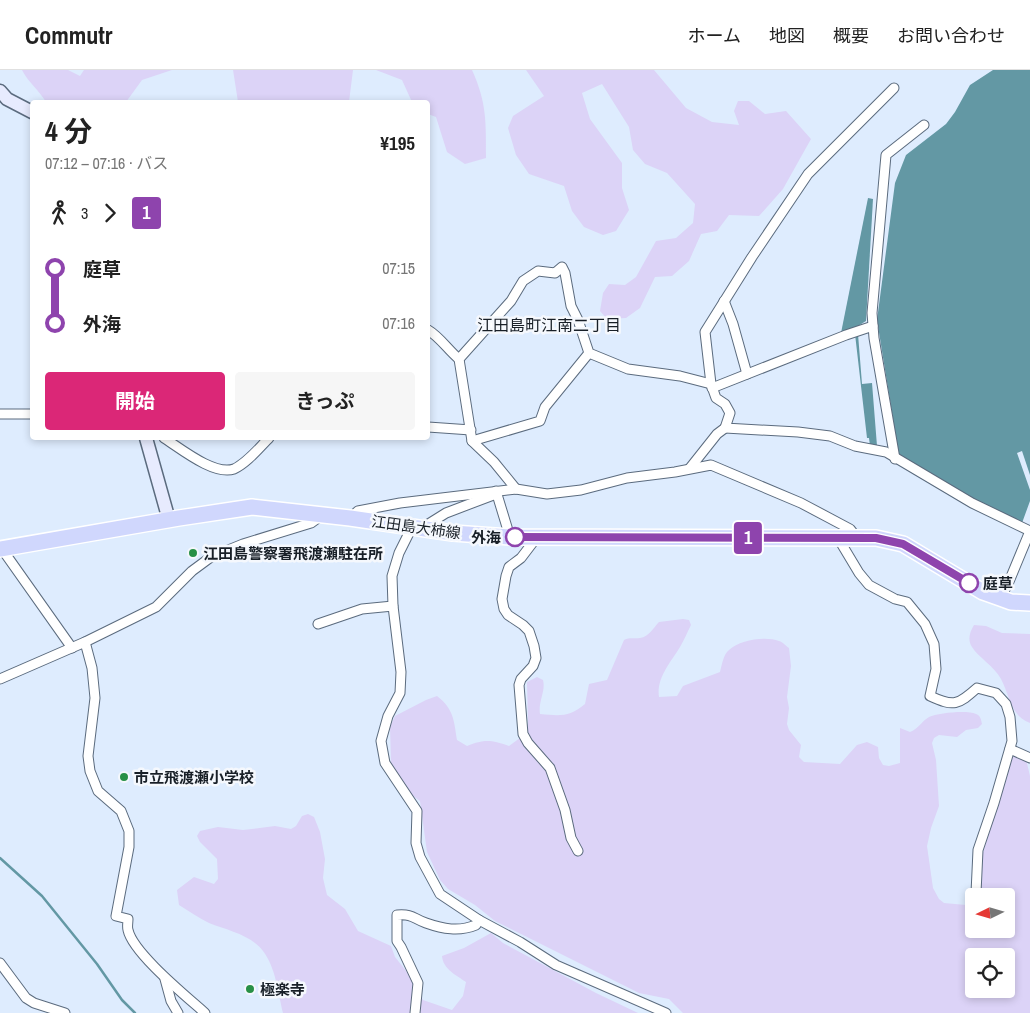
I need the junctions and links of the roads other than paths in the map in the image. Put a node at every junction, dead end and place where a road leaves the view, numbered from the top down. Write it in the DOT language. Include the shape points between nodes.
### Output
graph roads {
  1 [pos="894,88"];
  2 [pos="0,91"];
  3 [pos="30,111"];
  4 [pos="924,126"];
  5 [pos="724,301"];
  6 [pos="873,326"];
  7 [pos="430,331"];
  8 [pos="589,353"];
  9 [pos="459,359"];
  10 [pos="747,374"];
  11 [pos="711,386"];
  12 [pos="0,414"];
  13 [pos="30,414"];
  14 [pos="430,428"];
  15 [pos="725,428"];
  16 [pos="471,430"];
  17 [pos="147,440"];
  18 [pos="167,440"];
  19 [pos="267,440"];
  20 [pos="472,441"];
  21 [pos="895,459"];
  22 [pos="690,468"];
  23 [pos="516,489"];
  24 [pos="496,493"];
  25 [pos="323,515"];
  26 [pos="350,518"];
  27 [pos="169,520"];
  28 [pos="417,527"];
  29 [pos="1030,531"];
  30 [pos="510,537"];
  31 [pos="537,537"];
  32 [pos="838,538"];
  33 [pos="857,538"];
  34 [pos="1,549"];
  35 [pos="1000,598"];
  36 [pos="1030,603"];
  37 [pos="393,606"];
  38 [pos="318,624"];
  39 [pos="85,642"];
  40 [pos="72,648"];
  41 [pos="0,679"];
  42 [pos="1010,749"];
  43 [pos="1030,758"];
  44 [pos="578,851"];
  45 [pos="976,888"];
  46 [pos="479,920"];
  47 [pos="0,963"];
  48 [pos="164,976"];
  49 [pos="65,1013"];
  50 [pos="178,1013"];
  51 [pos="205,1013"];
  52 [pos="415,1013"];
  53 [pos="666,1013"];
  1 -- 5 [label="street" via="808,174"];
  2 -- 3 [label="main road" via="7,99"];
  4 -- 6 [label="street" via="886,155 873,288"];
  5 -- 10 [label="street"];
  5 -- 11 [label="street" via="706,332"];
  6 -- 10 [label="street"];
  6 -- 21 [label="street"];
  7 -- 9 [label="street"];
  8 -- 9 [label="street" via="571,306 562,267 555,273 538,271 523,281 511,301"];
  8 -- 11 [label="street" via="628,369 680,376"];
  8 -- 20 [label="street" via="545,407 540,421"];
  9 -- 16 [label="street"];
  10 -- 11 [label="street"];
  11 -- 15 [label="street" via="716,398 730,413"];
  12 -- 13 [label="street"];
  14 -- 16 [label="street"];
  15 -- 21 [label="street" via="830,436 855,446 886,452"];
  15 -- 22 [label="street"];
  16 -- 20 [label="street"];
  17 -- 27 [label="main road"];
  18 -- 19 [label="street" via="219,470 233,469"];
  20 -- 23 [label="street"];
  21 -- 29 [label="street" via="972,503"];
  22 -- 23 [label="street" via="627,478 581,490 547,494"];
  22 -- 33 [label="street" via="711,465 801,503 850,528"];
  23 -- 24 [label="street"];
  24 -- 26 [label="street" via="400,503 358,511"];
  24 -- 28 [label="street"];
  24 -- 30 [label="street"];
  25 -- 26 [label="main road, 江田島大柿線"];
  25 -- 27 [label="main road, 江田島大柿線" via="252,507"];
  25 -- 39 [label="street" via="311,523 211,557 156,607"];
  26 -- 28 [label="main road, 江田島大柿線"];
  27 -- 34 [label="main road, 江田島大柿線"];
  28 -- 30 [label="main road, 江田島大柿線"];
  28 -- 37 [label="street" via="399,554 392,576"];
  29 -- 35 [label="street"];
  30 -- 31 [label="main road, 江田島大柿線"];
  31 -- 32 [label="main road, 江田島大柿線"];
  31 -- 44 [label="street" via="521,558 509,567 502,599 508,615 529,631 536,658 519,685 523,734 550,768"];
  32 -- 33 [label="main road, 江田島大柿線"];
  32 -- 42 [label="street" via="869,585 907,602 925,624 934,644 936,660 930,696 949,704 963,701 977,688 996,693 1006,704 1010,717"];
  33 -- 35 [label="main road, 江田島大柿線" via="903,544 984,592"];
  34 -- 40 [label="street"];
  35 -- 36 [label="main road, 江田島大柿線"];
  37 -- 38 [label="street" via="362,609"];
  37 -- 46 [label="street" via="401,672 400,693 388,716 381,741 385,763 417,811 416,843 440,894"];
  39 -- 40 [label="street"];
  39 -- 48 [label="street" via="95,698 88,756 90,771 98,791 121,811 129,831 116,916 128,919 128,931 137,948"];
  40 -- 41 [label="street"];
  42 -- 43 [label="street"];
  42 -- 45 [label="street" via="978,850"];
  46 -- 52 [label="street" via="476,926 457,930 425,923 409,914 397,915 397,941 418,983"];
  46 -- 53 [label="street" via="556,966"];
  47 -- 49 [label="street" via="26,998"];
  48 -- 50 [label="street"];
  48 -- 51 [label="street"];
}
